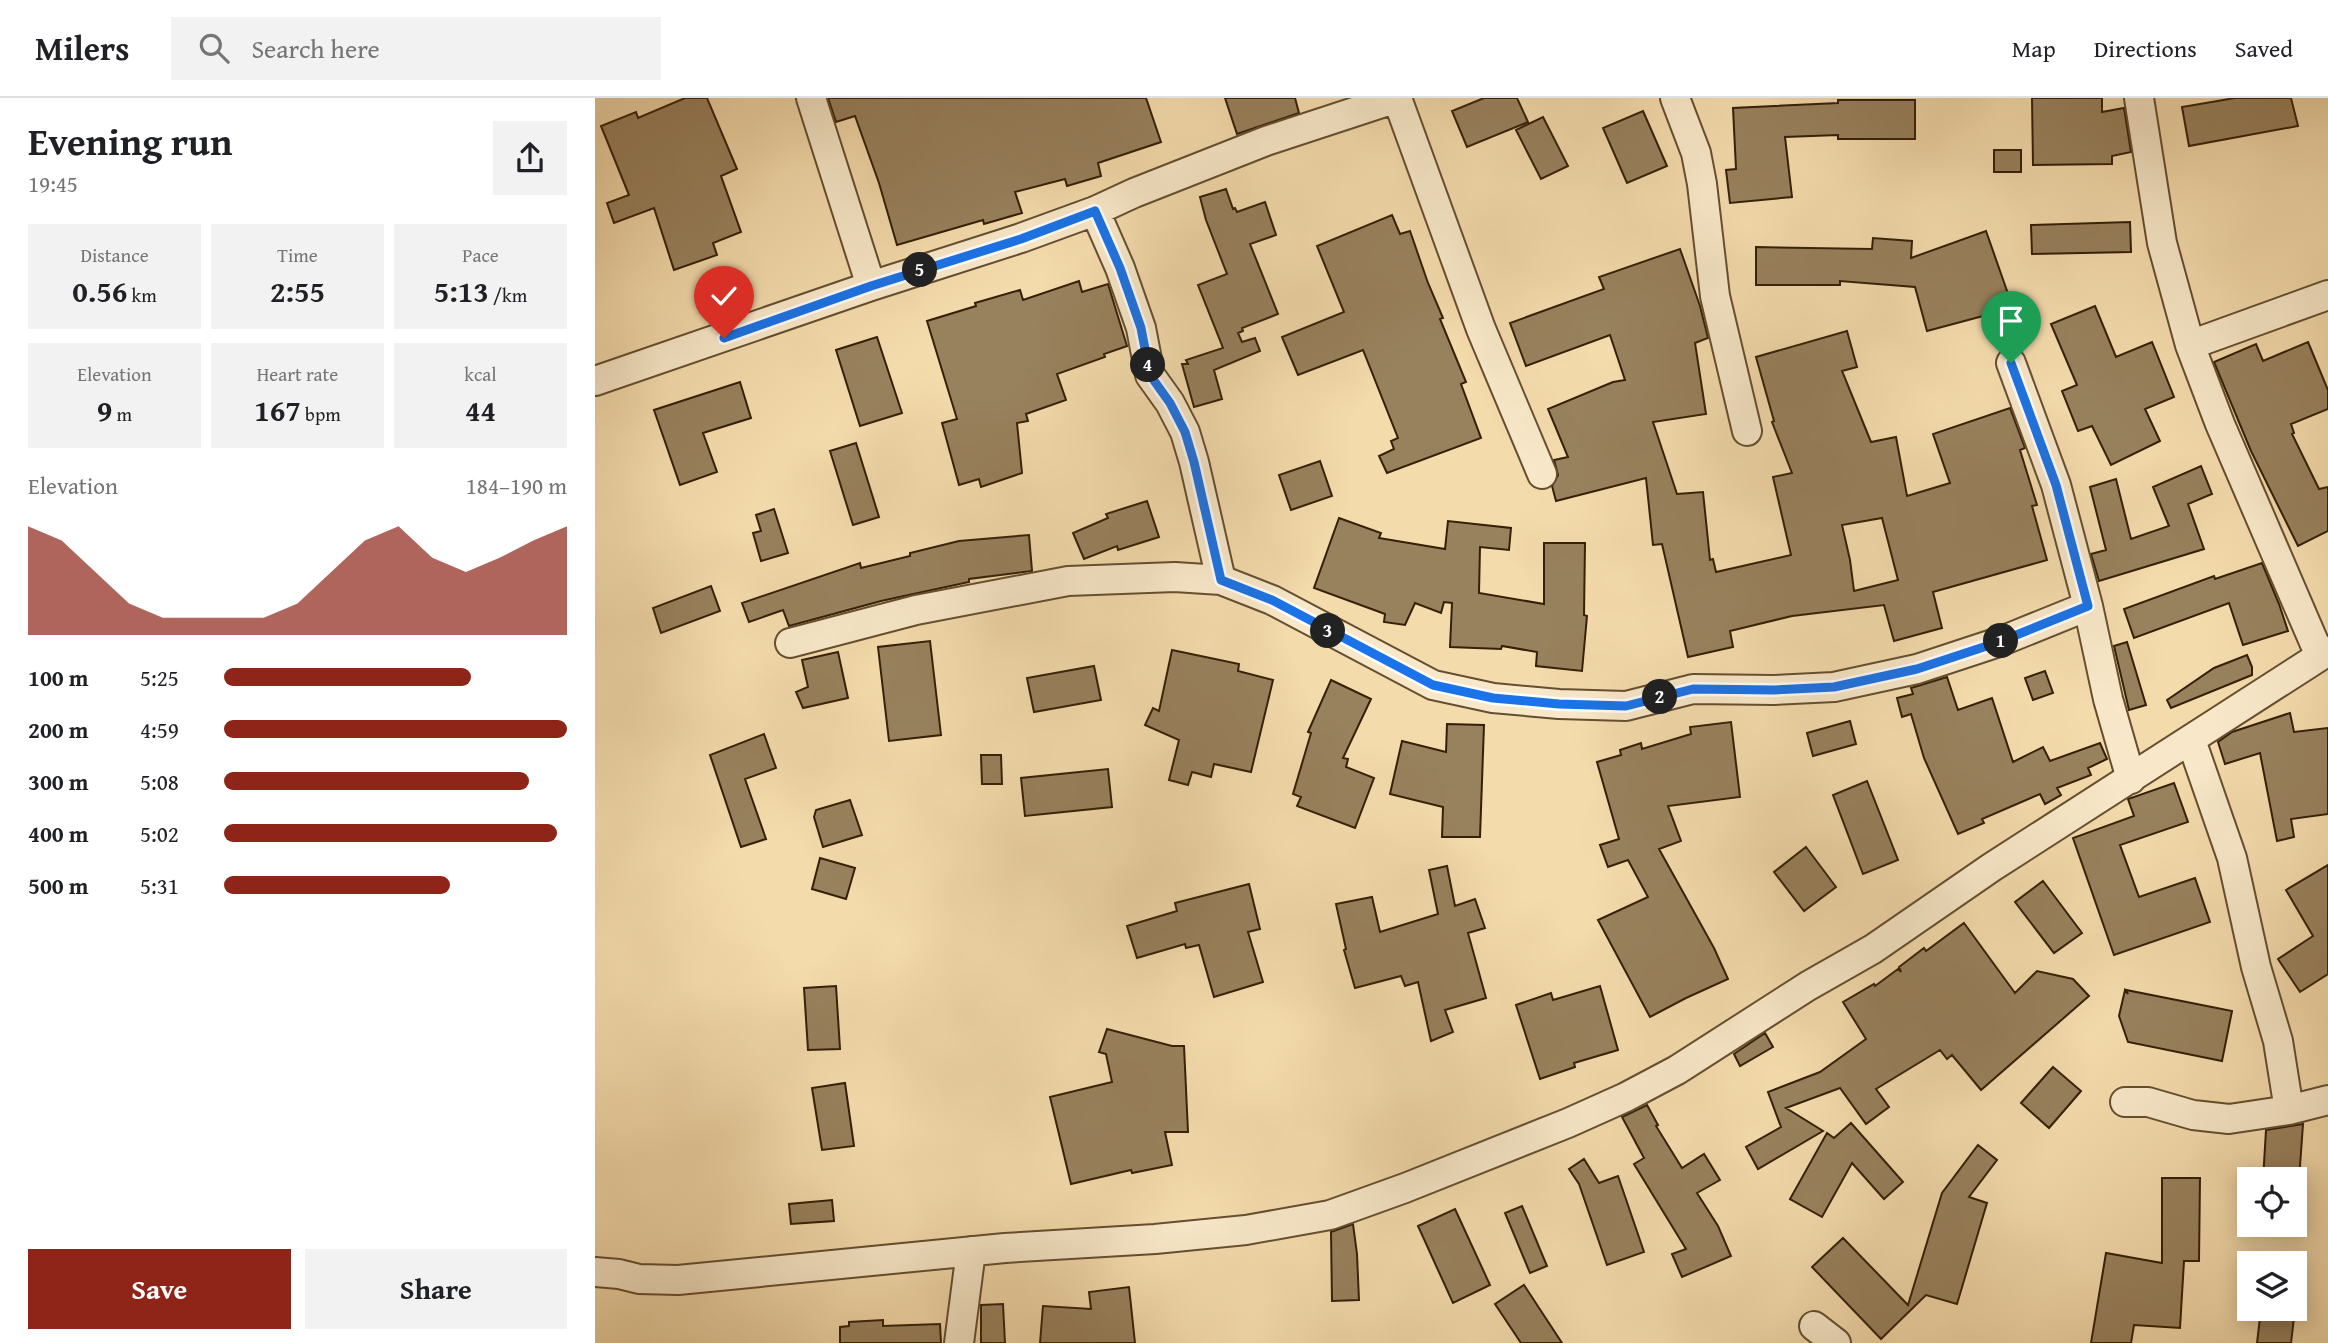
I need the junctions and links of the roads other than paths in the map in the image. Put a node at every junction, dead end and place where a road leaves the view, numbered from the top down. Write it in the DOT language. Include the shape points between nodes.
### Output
graph roads {
  1 [pos="811,98"];
  2 [pos="1675,98"];
  3 [pos="2139,98"];
  4 [pos="1095,211"];
  5 [pos="871,286"];
  6 [pos="2328,295"];
  7 [pos="2190,345"];
  8 [pos="2011,363"];
  9 [pos="595,381"];
  10 [pos="1747,431"];
  11 [pos="1542,474"];
  12 [pos="1221,580"];
  13 [pos="2088,606"];
  14 [pos="790,643"];
  15 [pos="2324,653"];
  16 [pos="2191,740"];
  17 [pos="2131,779"];
  18 [pos="2328,1100"];
  19 [pos="2125,1102"];
  20 [pos="2289,1110"];
  21 [pos="971,1251"];
  22 [pos="595,1272"];
  23 [pos="1814,1326"];
  24 [pos="959,1343"];
  25 [pos="1836,1343"];
  1 -- 5 [label="street"];
  2 -- 10 [label="street" via="1696,153 1715,296"];
  3 -- 7 [label="street" via="2162,243"];
  4 -- 5 [label="street"];
  4 -- 11 [label="street" via="1266,141 1397,98 1481,329"];
  4 -- 12 [label="street" via="1141,328 1150,375 1185,432"];
  5 -- 9 [label="street"];
  6 -- 7 [label="street"];
  7 -- 15 [label="street" via="2220,424"];
  8 -- 13 [label="street" via="2056,485"];
  12 -- 13 [label="street" via="1272,600 1433,685 1493,698 1559,704 1626,706 1693,689 1834,687 1917,669"];
  12 -- 14 [label="street" via="1068,581 916,610"];
  13 -- 17 [label="street"];
  15 -- 16 [label="street"];
  16 -- 17 [label="street"];
  16 -- 20 [label="street" via="2232,858 2278,1041"];
  17 -- 21 [label="street" via="1991,867 1873,949 1677,1070 1480,1160 1330,1215 1246,1230"];
  18 -- 20 [label="street"];
  19 -- 20 [label="street" via="2164,1104 2193,1115 2229,1119"];
  21 -- 22 [label="street" via="678,1280"];
  21 -- 24 [label="street"];
  23 -- 25 [label="street"];
}
